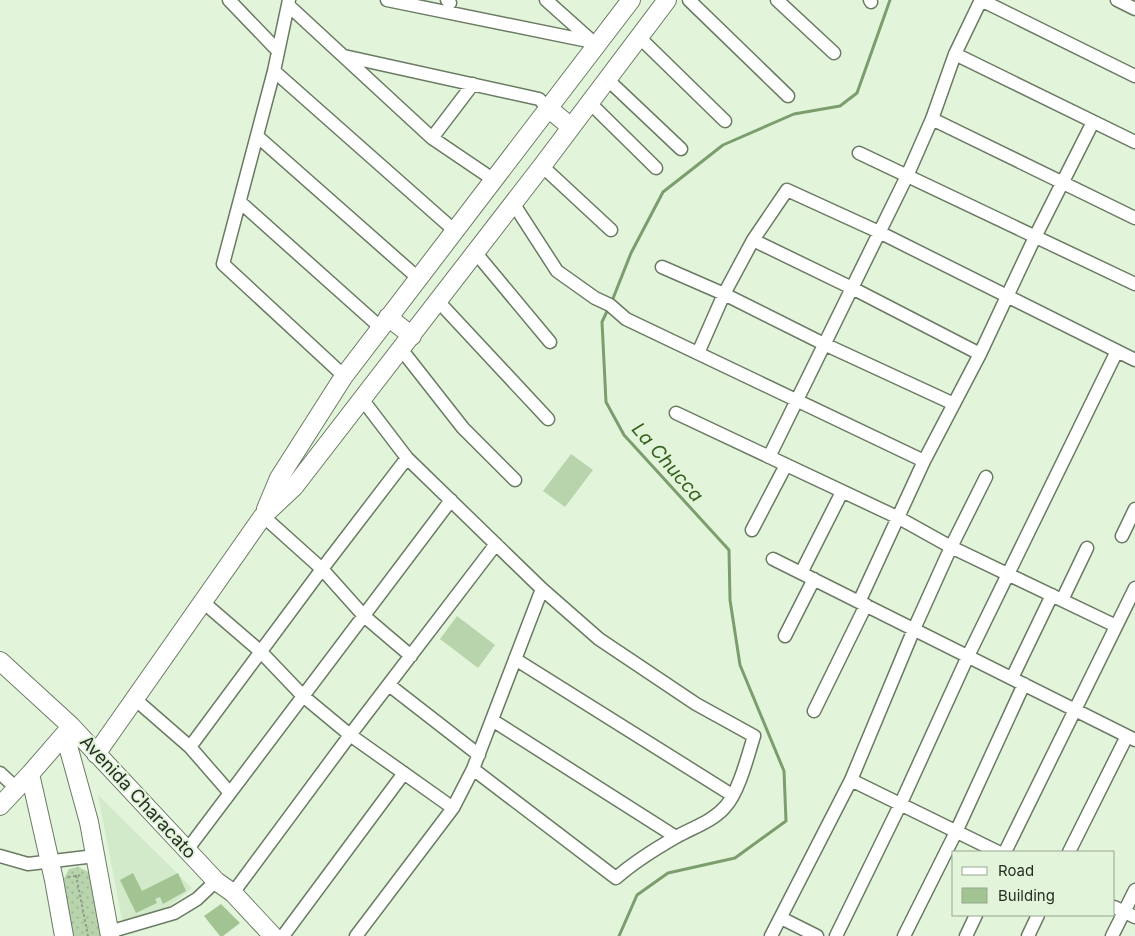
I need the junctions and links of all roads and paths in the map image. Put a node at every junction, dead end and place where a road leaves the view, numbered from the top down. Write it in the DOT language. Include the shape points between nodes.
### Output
graph roads {
  1 [pos="229,0"];
  2 [pos="387,0"];
  3 [pos="546,0"];
  4 [pos="631,0"];
  5 [pos="667,0"];
  6 [pos="689,0"];
  7 [pos="777,0"];
  8 [pos="981,0"];
  9 [pos="1117,0"];
  10 [pos="288,3"];
  11 [pos="450,4"];
  12 [pos="1135,9"];
  13 [pos="640,37"];
  14 [pos="595,44"];
  15 [pos="278,51"];
  16 [pos="834,53"];
  17 [pos="956,54"];
  18 [pos="343,56"];
  19 [pos="274,70"];
  20 [pos="1135,76"];
  21 [pos="607,79"];
  22 [pos="473,84"];
  23 [pos="788,96"];
  24 [pos="590,103"];
  25 [pos="548,108"];
  26 [pos="932,119"];
  27 [pos="726,122"];
  28 [pos="1093,122"];
  29 [pos="571,127"];
  30 [pos="257,136"];
  31 [pos="432,138"];
  32 [pos="1135,141"];
  33 [pos="681,149"];
  34 [pos="859,152"];
  35 [pos="542,166"];
  36 [pos="656,168"];
  37 [pos="907,176"];
  38 [pos="494,180"];
  39 [pos="1063,183"];
  40 [pos="240,202"];
  41 [pos="513,203"];
  42 [pos="1135,218"];
  43 [pos="611,230"];
  44 [pos="455,231"];
  45 [pos="879,232"];
  46 [pos="1036,237"];
  47 [pos="753,240"];
  48 [pos="475,252"];
  49 [pos="662,266"];
  50 [pos="418,278"];
  51 [pos="1135,284"];
  52 [pos="852,288"];
  53 [pos="724,294"];
  54 [pos="1006,296"];
  55 [pos="438,301"];
  56 [pos="384,322"];
  57 [pos="406,342"];
  58 [pos="550,342"];
  59 [pos="824,344"];
  60 [pos="1117,352"];
  61 [pos="698,353"];
  62 [pos="980,354"];
  63 [pos="1135,360"];
  64 [pos="344,376"];
  65 [pos="362,399"];
  66 [pos="797,401"];
  67 [pos="954,404"];
  68 [pos="676,413"];
  69 [pos="548,419"];
  70 [pos="769,457"];
  71 [pos="407,458"];
  72 [pos="924,461"];
  73 [pos="786,465"];
  74 [pos="986,477"];
  75 [pos="515,480"];
  76 [pos="842,492"];
  77 [pos="451,500"];
  78 [pos="1135,509"];
  79 [pos="263,516"];
  80 [pos="899,518"];
  81 [pos="752,530"];
  82 [pos="1122,536"];
  83 [pos="496,544"];
  84 [pos="951,547"];
  85 [pos="1087,548"];
  86 [pos="773,559"];
  87 [pos="322,569"];
  88 [pos="802,573"];
  89 [pos="1008,574"];
  90 [pos="814,579"];
  91 [pos="1135,588"];
  92 [pos="542,589"];
  93 [pos="1057,598"];
  94 [pos="203,602"];
  95 [pos="863,604"];
  96 [pos="364,616"];
  97 [pos="1116,626"];
  98 [pos="914,629"];
  99 [pos="785,636"];
  100 [pos="260,652"];
  101 [pos="411,656"];
  102 [pos="968,656"];
  103 [pos="515,659"];
  104 [pos="0,661"];
  105 [pos="1012,678"];
  106 [pos="1024,684"];
  107 [pos="389,685"];
  108 [pos="303,696"];
  109 [pos="136,700"];
  110 [pos="1075,710"];
  111 [pos="814,712"];
  112 [pos="492,720"];
  113 [pos="68,731"];
  114 [pos="350,735"];
  115 [pos="1131,738"];
  116 [pos="190,747"];
  117 [pos="96,754"];
  118 [pos="479,755"];
  119 [pos="473,769"];
  120 [pos="0,773"];
  121 [pos="404,773"];
  122 [pos="30,774"];
  123 [pos="851,780"];
  124 [pos="16,788"];
  125 [pos="230,793"];
  126 [pos="732,795"];
  127 [pos="901,803"];
  128 [pos="0,806"];
  129 [pos="454,808"];
  130 [pos="956,832"];
  131 [pos="676,837"];
  132 [pos="187,850"];
  133 [pos="996,851"];
  134 [pos="1005,851"];
  135 [pos="1070,851"];
  136 [pos="0,856"];
  137 [pos="50,862"];
  138 [pos="97,864"];
  139 [pos="76,876"];
  140 [pos="54,880"];
  141 [pos="216,880"];
  142 [pos="1135,890"];
  143 [pos="233,893"];
  144 [pos="1124,912"];
  145 [pos="976,916"];
  146 [pos="1038,916"];
  147 [pos="781,918"];
  148 [pos="110,934"];
  149 [pos="64,936"];
  150 [pos="88,936"];
  151 [pos="273,936"];
  152 [pos="284,936"];
  153 [pos="356,936"];
  154 [pos="771,936"];
  155 [pos="817,936"];
  156 [pos="836,936"];
  157 [pos="904,936"];
  158 [pos="966,936"];
  159 [pos="1028,936"];
  160 [pos="1112,936"];
  1 -- 15 [label="street"];
  2 -- 11 [label="street"];
  3 -- 14 [label="street"];
  4 -- 14 [label="street"];
  5 -- 13 [label="street"];
  6 -- 23 [label="street"];
  7 -- 16 [label="street"];
  8 -- 17 [label="street"];
  8 -- 20 [label="street"];
  9 -- 12 [label="street"];
  10 -- 15 [label="street"];
  10 -- 18 [label="street"];
  11 -- 14 [label="street"];
  13 -- 21 [label="street"];
  13 -- 27 [label="street"];
  14 -- 25 [label="street"];
  15 -- 19 [label="street"];
  17 -- 26 [label="street"];
  17 -- 28 [label="street"];
  18 -- 22 [label="street"];
  18 -- 31 [label="street"];
  19 -- 30 [label="street"];
  19 -- 44 [label="street"];
  21 -- 24 [label="street"];
  21 -- 33 [label="street"];
  22 -- 25 [label="street" via="538,99"];
  22 -- 31 [label="street"];
  24 -- 29 [label="street"];
  24 -- 36 [label="street"];
  25 -- 29 [label="street"];
  25 -- 38 [label="street"];
  26 -- 37 [label="street"];
  26 -- 39 [label="street"];
  28 -- 32 [label="street"];
  28 -- 39 [label="street"];
  29 -- 35 [label="street"];
  30 -- 40 [label="street"];
  30 -- 50 [label="street"];
  31 -- 38 [label="street"];
  34 -- 37 [label="street"];
  35 -- 41 [label="street"];
  35 -- 43 [label="street"];
  37 -- 45 [label="street"];
  37 -- 46 [label="street"];
  38 -- 44 [label="street"];
  39 -- 42 [label="street"];
  39 -- 46 [label="street"];
  40 -- 56 [label="street"];
  40 -- 64 [label="street" via="223,264"];
  41 -- 48 [label="street"];
  41 -- 61 [label="street" via="557,272 610,305 626,319"];
  44 -- 50 [label="street"];
  45 -- 47 [label="street" via="787,190"];
  45 -- 52 [label="street"];
  45 -- 54 [label="street"];
  46 -- 51 [label="street"];
  46 -- 54 [label="street"];
  47 -- 52 [label="street"];
  47 -- 53 [label="street"];
  48 -- 55 [label="street"];
  48 -- 58 [label="street"];
  49 -- 53 [label="street"];
  50 -- 56 [label="street"];
  52 -- 59 [label="street"];
  52 -- 62 [label="street"];
  53 -- 59 [label="street"];
  53 -- 61 [label="street"];
  54 -- 60 [label="street"];
  54 -- 62 [label="street"];
  55 -- 57 [label="street"];
  55 -- 69 [label="street"];
  56 -- 57 [label="street"];
  56 -- 64 [label="street"];
  57 -- 65 [label="street"];
  57 -- 75 [label="street" via="463,428"];
  59 -- 66 [label="street"];
  59 -- 67 [label="street"];
  60 -- 63 [label="street"];
  60 -- 89 [label="street"];
  61 -- 66 [label="street"];
  62 -- 67 [label="street"];
  64 -- 79 [label="street" via="279,478"];
  65 -- 71 [label="street"];
  65 -- 79 [label="street" via="294,487"];
  66 -- 70 [label="street"];
  66 -- 72 [label="street"];
  67 -- 72 [label="street"];
  68 -- 70 [label="street"];
  70 -- 73 [label="street"];
  71 -- 77 [label="street"];
  71 -- 87 [label="street"];
  72 -- 80 [label="street"];
  73 -- 76 [label="street"];
  73 -- 81 [label="street"];
  74 -- 84 [label="street"];
  76 -- 80 [label="street"];
  76 -- 88 [label="street"];
  77 -- 83 [label="street"];
  77 -- 96 [label="street"];
  78 -- 82 [label="street"];
  79 -- 87 [label="street"];
  79 -- 94 [label="street"];
  80 -- 84 [label="street"];
  80 -- 95 [label="street"];
  83 -- 92 [label="street"];
  83 -- 101 [label="street"];
  84 -- 89 [label="street"];
  84 -- 98 [label="street"];
  85 -- 93 [label="street"];
  86 -- 88 [label="street"];
  87 -- 96 [label="street"];
  87 -- 100 [label="street"];
  88 -- 90 [label="street"];
  89 -- 93 [label="street"];
  89 -- 102 [label="street"];
  90 -- 95 [label="street"];
  90 -- 99 [label="street"];
  91 -- 97 [label="street"];
  92 -- 103 [label="street"];
  92 -- 126 [label="street" via="607,644 696,704 754,736"];
  93 -- 97 [label="street"];
  93 -- 105 [label="street"];
  94 -- 100 [label="street"];
  94 -- 109 [label="street"];
  95 -- 98 [label="street"];
  95 -- 111 [label="street"];
  96 -- 101 [label="street"];
  96 -- 108 [label="street"];
  97 -- 110 [label="street"];
  98 -- 102 [label="street"];
  98 -- 123 [label="street"];
  100 -- 108 [label="street"];
  100 -- 116 [label="street"];
  101 -- 107 [label="street"];
  102 -- 105 [label="street"];
  102 -- 127 [label="street"];
  103 -- 112 [label="street"];
  103 -- 126 [label="street"];
  104 -- 113 [label="street, Avenida Characato"];
  105 -- 106 [label="street"];
  106 -- 110 [label="street"];
  106 -- 130 [label="street"];
  107 -- 114 [label="street"];
  107 -- 118 [label="street"];
  108 -- 114 [label="street"];
  108 -- 125 [label="street"];
  109 -- 116 [label="street"];
  109 -- 117 [label="street"];
  110 -- 115 [label="street"];
  110 -- 134 [label="street"];
  112 -- 118 [label="street"];
  112 -- 131 [label="street"];
  113 -- 117 [label="street, Avenida Characato"];
  113 -- 122 [label="street"];
  113 -- 138 [label="street"];
  114 -- 121 [label="street"];
  114 -- 143 [label="street"];
  115 -- 135 [label="street"];
  116 -- 125 [label="street"];
  117 -- 132 [label="street, Avenida Characato"];
  118 -- 119 [label="street"];
  119 -- 129 [label="street"];
  119 -- 131 [label="street" via="616,878 633,863"];
  120 -- 124 [label="street"];
  121 -- 129 [label="street"];
  121 -- 152 [label="street"];
  122 -- 124 [label="street"];
  122 -- 137 [label="street"];
  123 -- 127 [label="street"];
  123 -- 147 [label="street"];
  124 -- 128 [label="street"];
  125 -- 132 [label="street"];
  126 -- 131 [label="street" via="717,814"];
  127 -- 130 [label="street"];
  127 -- 156 [label="street"];
  129 -- 153 [label="street"];
  130 -- 133 [label="street"];
  130 -- 157 [label="street"];
  132 -- 141 [label="street, Avenida Characato"];
  136 -- 137 [label="street" via="28,864"];
  137 -- 138 [label="street"];
  137 -- 140 [label="street"];
  138 -- 139 [label="path"];
  138 -- 148 [label="street"];
  139 -- 140 [label="path"];
  139 -- 150 [label="path"];
  140 -- 149 [label="street"];
  141 -- 143 [label="street, Avenida Characato"];
  141 -- 148 [label="street" via="197,899 174,914"];
  142 -- 144 [label="street"];
  143 -- 151 [label="street, Avenida Characato"];
  144 -- 160 [label="street"];
  145 -- 158 [label="street"];
  146 -- 159 [label="street"];
  147 -- 154 [label="street"];
  147 -- 155 [label="street"];
}
